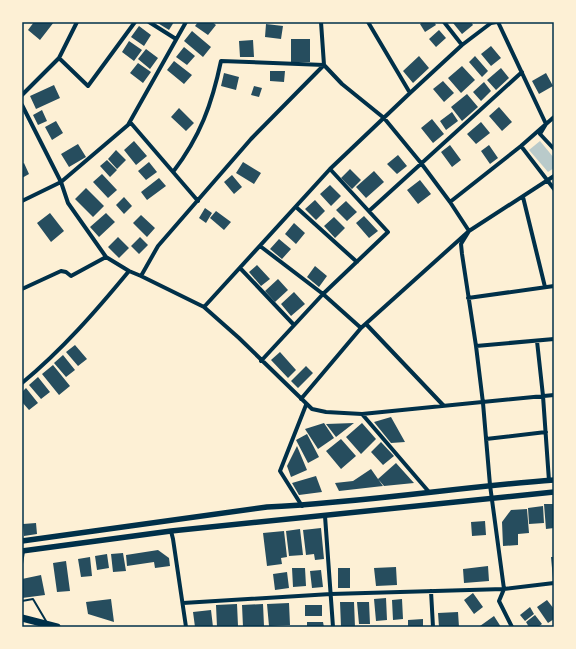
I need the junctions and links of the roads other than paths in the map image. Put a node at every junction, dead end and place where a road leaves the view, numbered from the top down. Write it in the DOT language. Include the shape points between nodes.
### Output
graph roads {
  1 [pos="78,22"];
  2 [pos="135,22"];
  3 [pos="149,22"];
  4 [pos="186,22"];
  5 [pos="321,22"];
  6 [pos="368,22"];
  7 [pos="444,22"];
  8 [pos="498,22"];
  9 [pos="491,23"];
  10 [pos="176,40"];
  11 [pos="462,45"];
  12 [pos="59,58"];
  13 [pos="324,65"];
  14 [pos="522,72"];
  15 [pos="410,92"];
  16 [pos="22,95"];
  17 [pos="22,105"];
  18 [pos="554,117"];
  19 [pos="384,118"];
  20 [pos="130,122"];
  21 [pos="546,124"];
  22 [pos="521,146"];
  23 [pos="554,149"];
  24 [pos="421,163"];
  25 [pos="330,169"];
  26 [pos="173,172"];
  27 [pos="554,176"];
  28 [pos="548,181"];
  29 [pos="61,182"];
  30 [pos="554,189"];
  31 [pos="523,197"];
  32 [pos="22,201"];
  33 [pos="198,201"];
  34 [pos="450,202"];
  35 [pos="296,207"];
  36 [pos="369,211"];
  37 [pos="469,231"];
  38 [pos="260,246"];
  39 [pos="106,257"];
  40 [pos="357,262"];
  41 [pos="240,268"];
  42 [pos="129,272"];
  43 [pos="142,276"];
  44 [pos="554,286"];
  45 [pos="545,287"];
  46 [pos="22,289"];
  47 [pos="323,294"];
  48 [pos="468,298"];
  49 [pos="204,307"];
  50 [pos="366,324"];
  51 [pos="294,325"];
  52 [pos="361,328"];
  53 [pos="554,339"];
  54 [pos="537,341"];
  55 [pos="476,346"];
  56 [pos="261,361"];
  57 [pos="22,383"];
  58 [pos="554,395"];
  59 [pos="543,396"];
  60 [pos="301,399"];
  61 [pos="483,403"];
  62 [pos="306,405"];
  63 [pos="443,405"];
  64 [pos="362,414"];
  65 [pos="546,432"];
  66 [pos="486,439"];
  67 [pos="552,481"];
  68 [pos="490,485"];
  69 [pos="429,492"];
  70 [pos="554,492"];
  71 [pos="492,498"];
  72 [pos="302,506"];
  73 [pos="325,516"];
  74 [pos="171,531"];
  75 [pos="22,541"];
  76 [pos="23,551"];
  77 [pos="22,564"];
  78 [pos="554,583"];
  79 [pos="504,589"];
  80 [pos="431,591"];
  81 [pos="331,594"];
  82 [pos="22,601"];
  83 [pos="183,603"];
  84 [pos="22,618"];
  85 [pos="47,624"];
  86 [pos="57,627"];
  87 [pos="186,627"];
  88 [pos="333,627"];
  89 [pos="433,627"];
  90 [pos="512,627"];
  1 -- 12 [label="street"];
  2 -- 12 [label="street" via="88,86"];
  3 -- 10 [label="street"];
  4 -- 10 [label="street"];
  5 -- 13 [label="street"];
  6 -- 15 [label="street"];
  7 -- 11 [label="street"];
  8 -- 9 [label="street"];
  8 -- 14 [label="street"];
  9 -- 11 [label="street"];
  10 -- 20 [label="street"];
  11 -- 15 [label="street"];
  12 -- 16 [label="street"];
  13 -- 19 [label="street" via="342,84"];
  13 -- 26 [label="street" via="220,61 216,86 200,129"];
  13 -- 33 [label="street" via="251,139"];
  14 -- 21 [label="street"];
  14 -- 24 [label="street"];
  15 -- 19 [label="street"];
  17 -- 29 [label="street"];
  18 -- 21 [label="street"];
  19 -- 24 [label="street"];
  19 -- 25 [label="street"];
  20 -- 26 [label="street"];
  20 -- 29 [label="street"];
  21 -- 22 [label="street"];
  21 -- 23 [label="street" via="540,134"];
  22 -- 28 [label="street"];
  22 -- 34 [label="street"];
  24 -- 34 [label="street"];
  24 -- 36 [label="street"];
  25 -- 35 [label="street"];
  25 -- 36 [label="street"];
  26 -- 33 [label="street"];
  27 -- 28 [label="street"];
  28 -- 30 [label="street"];
  28 -- 31 [label="street"];
  29 -- 32 [label="street"];
  29 -- 39 [label="street" via="68,203"];
  31 -- 37 [label="street"];
  31 -- 45 [label="street"];
  33 -- 43 [label="street" via="158,246"];
  34 -- 37 [label="street"];
  35 -- 38 [label="street"];
  35 -- 40 [label="street"];
  36 -- 40 [label="street" via="388,232"];
  37 -- 48 [label="street" via="461,244"];
  37 -- 50 [label="street"];
  38 -- 41 [label="street"];
  38 -- 47 [label="street"];
  39 -- 42 [label="street"];
  39 -- 46 [label="street" via="71,276 61,271"];
  40 -- 47 [label="street"];
  41 -- 49 [label="street"];
  41 -- 51 [label="street"];
  42 -- 43 [label="street"];
  42 -- 57 [label="street" via="96,311"];
  43 -- 49 [label="street"];
  44 -- 45 [label="street"];
  45 -- 48 [label="street"];
  47 -- 51 [label="street"];
  47 -- 52 [label="street"];
  48 -- 55 [label="street"];
  49 -- 56 [label="street"];
  50 -- 52 [label="street"];
  50 -- 63 [label="street"];
  51 -- 56 [label="street"];
  52 -- 60 [label="street"];
  53 -- 54 [label="street"];
  54 -- 55 [label="street"];
  54 -- 59 [label="street"];
  55 -- 61 [label="street"];
  56 -- 60 [label="street"];
  58 -- 59 [label="street"];
  59 -- 61 [label="street"];
  59 -- 65 [label="street"];
  60 -- 62 [label="street"];
  61 -- 63 [label="street"];
  61 -- 66 [label="street"];
  62 -- 64 [label="street" via="326,412"];
  62 -- 72 [label="street" via="280,471"];
  63 -- 64 [label="street"];
  64 -- 69 [label="street"];
  65 -- 66 [label="street"];
  65 -- 67 [label="street"];
  66 -- 68 [label="street"];
  67 -- 68 [label="main road"];
  68 -- 69 [label="main road"];
  68 -- 71 [label="street"];
  69 -- 72 [label="main road"];
  70 -- 71 [label="main road"];
  71 -- 73 [label="main road"];
  71 -- 79 [label="street"];
  72 -- 75 [label="main road" via="267,508"];
  73 -- 74 [label="main road"];
  73 -- 81 [label="street"];
  74 -- 76 [label="main road"];
  74 -- 83 [label="street"];
  76 -- 77 [label="lane"];
  78 -- 79 [label="street"];
  79 -- 80 [label="street"];
  79 -- 90 [label="street" via="499,601"];
  80 -- 81 [label="street"];
  80 -- 89 [label="street"];
  81 -- 83 [label="street"];
  81 -- 88 [label="street"];
  82 -- 85 [label="lane" via="33,599"];
  83 -- 87 [label="street"];
  84 -- 85 [label="highway"];
  85 -- 86 [label="highway"];
}
